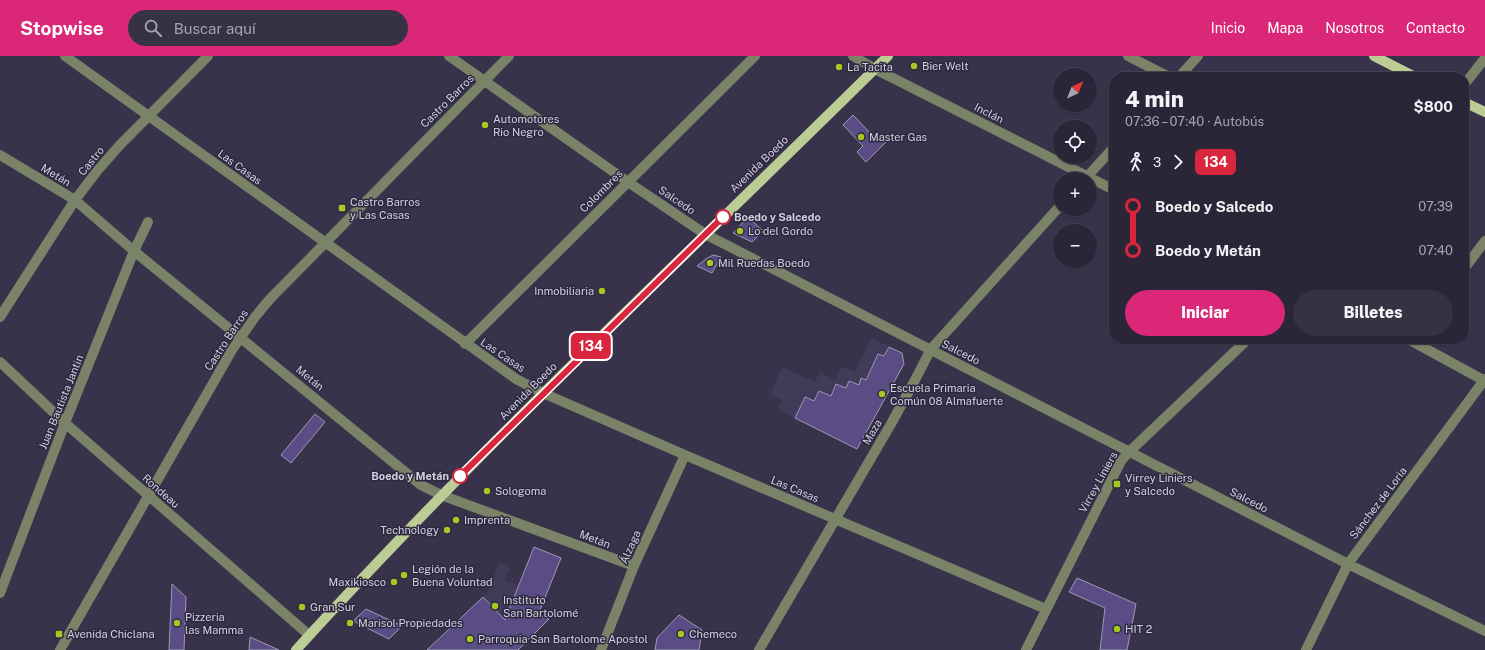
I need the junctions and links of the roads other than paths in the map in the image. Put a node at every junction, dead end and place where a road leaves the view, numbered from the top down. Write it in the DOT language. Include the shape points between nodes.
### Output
graph roads {
  1 [pos="65,56"];
  2 [pos="208,56"];
  3 [pos="449,56"];
  4 [pos="509,56"];
  5 [pos="755,56"];
  6 [pos="853,56"];
  7 [pos="888,56"];
  8 [pos="1128,56"];
  9 [pos="1198,56"];
  10 [pos="1374,56"];
  11 [pos="1485,58"];
  12 [pos="875,69"];
  13 [pos="1159,72"];
  14 [pos="1184,72"];
  15 [pos="1405,72"];
  16 [pos="1469,79"];
  17 [pos="484,81"];
  18 [pos="1469,104"];
  19 [pos="1485,112"];
  20 [pos="148,115"];
  21 [pos="1109,153"];
  22 [pos="0,155"];
  23 [pos="1074,172"];
  24 [pos="1091,172"];
  25 [pos="628,182"];
  26 [pos="1097,183"];
  27 [pos="1109,188"];
  28 [pos="75,200"];
  29 [pos="1053,214"];
  30 [pos="148,222"];
  31 [pos="705,234"];
  32 [pos="1485,241"];
  33 [pos="324,243"];
  34 [pos="134,251"];
  35 [pos="1469,262"];
  36 [pos="0,317"];
  37 [pos="240,337"];
  38 [pos="465,344"];
  39 [pos="1243,344"];
  40 [pos="1425,344"];
  41 [pos="931,349"];
  42 [pos="0,362"];
  43 [pos="1485,380"];
  44 [pos="543,393"];
  45 [pos="65,423"];
  46 [pos="1129,452"];
  47 [pos="685,455"];
  48 [pos="441,495"];
  49 [pos="149,496"];
  50 [pos="836,520"];
  51 [pos="1348,564"];
  52 [pos="634,566"];
  53 [pos="0,593"];
  54 [pos="1046,609"];
  55 [pos="1485,631"];
  56 [pos="309,635"];
  57 [pos="60,650"];
  58 [pos="296,650"];
  59 [pos="601,650"];
  60 [pos="759,650"];
  61 [pos="1026,650"];
  62 [pos="1306,650"];
  1 -- 20 [label="street, Las Casas"];
  2 -- 20 [label="street, Castro"];
  3 -- 17 [label="street, Salcedo"];
  4 -- 17 [label="street, Castro Barros"];
  5 -- 25 [label="street, Colombres"];
  6 -- 12 [label="street, Inclán"];
  7 -- 12 [label="main road, Avenida Boedo"];
  8 -- 13 [label="street"];
  9 -- 14 [label="street"];
  10 -- 15 [label="main road"];
  11 -- 16 [label="street"];
  12 -- 23 [label="street, Inclán"];
  12 -- 31 [label="main road, Avenida Boedo"];
  17 -- 25 [label="street, Salcedo"];
  17 -- 33 [label="street, Castro Barros"];
  18 -- 19 [label="main road"];
  20 -- 28 [label="street, Castro"];
  20 -- 33 [label="street, Las Casas"];
  21 -- 24 [label="street"];
  22 -- 28 [label="street, Metán"];
  25 -- 31 [label="street, Salcedo"];
  25 -- 38 [label="street, Colombres"];
  26 -- 27 [label="street, Inclán"];
  28 -- 34 [label="street, Metán"];
  28 -- 36 [label="street, Castro"];
  29 -- 41 [label="street, Maza"];
  30 -- 34 [label="street, Juan Bautista Jantin"];
  31 -- 41 [label="street, Salcedo"];
  31 -- 44 [label="main road, Avenida Boedo"];
  32 -- 35 [label="street"];
  33 -- 37 [label="street, Castro Barros" via="269,300"];
  33 -- 38 [label="street, Las Casas"];
  34 -- 37 [label="street, Metán"];
  34 -- 45 [label="street, Juan Bautista Jantin"];
  37 -- 48 [label="street, Metán" via="421,484"];
  37 -- 49 [label="street, Castro Barros"];
  38 -- 44 [label="street, Las Casas" via="516,379"];
  39 -- 46 [label="street, Virrey Liniers"];
  40 -- 43 [label="street"];
  41 -- 46 [label="street, Salcedo"];
  41 -- 50 [label="street, Maza"];
  42 -- 45 [label="street, Rondeau"];
  43 -- 51 [label="street, Sánchez de Loria"];
  44 -- 47 [label="street, Las Casas"];
  44 -- 48 [label="main road, Avenida Boedo"];
  45 -- 49 [label="street, Rondeau"];
  45 -- 53 [label="street, Juan Bautista Jantin"];
  46 -- 51 [label="street, Salcedo"];
  46 -- 54 [label="street, Virrey Liniers" via="1110,481"];
  47 -- 50 [label="street, Las Casas"];
  47 -- 52 [label="street, Álzaga"];
  48 -- 52 [label="street, Metán"];
  48 -- 56 [label="main road, Avenida Boedo"];
  49 -- 56 [label="street, Rondeau"];
  49 -- 57 [label="street, Castro Barros"];
  50 -- 54 [label="street, Las Casas"];
  50 -- 60 [label="street, Maza"];
  51 -- 55 [label="street, Salcedo"];
  51 -- 62 [label="street, Sánchez de Loria"];
  52 -- 59 [label="street, Álzaga"];
  54 -- 61 [label="street, Virrey Liniers"];
  56 -- 58 [label="main road, Avenida Boedo"];
}
